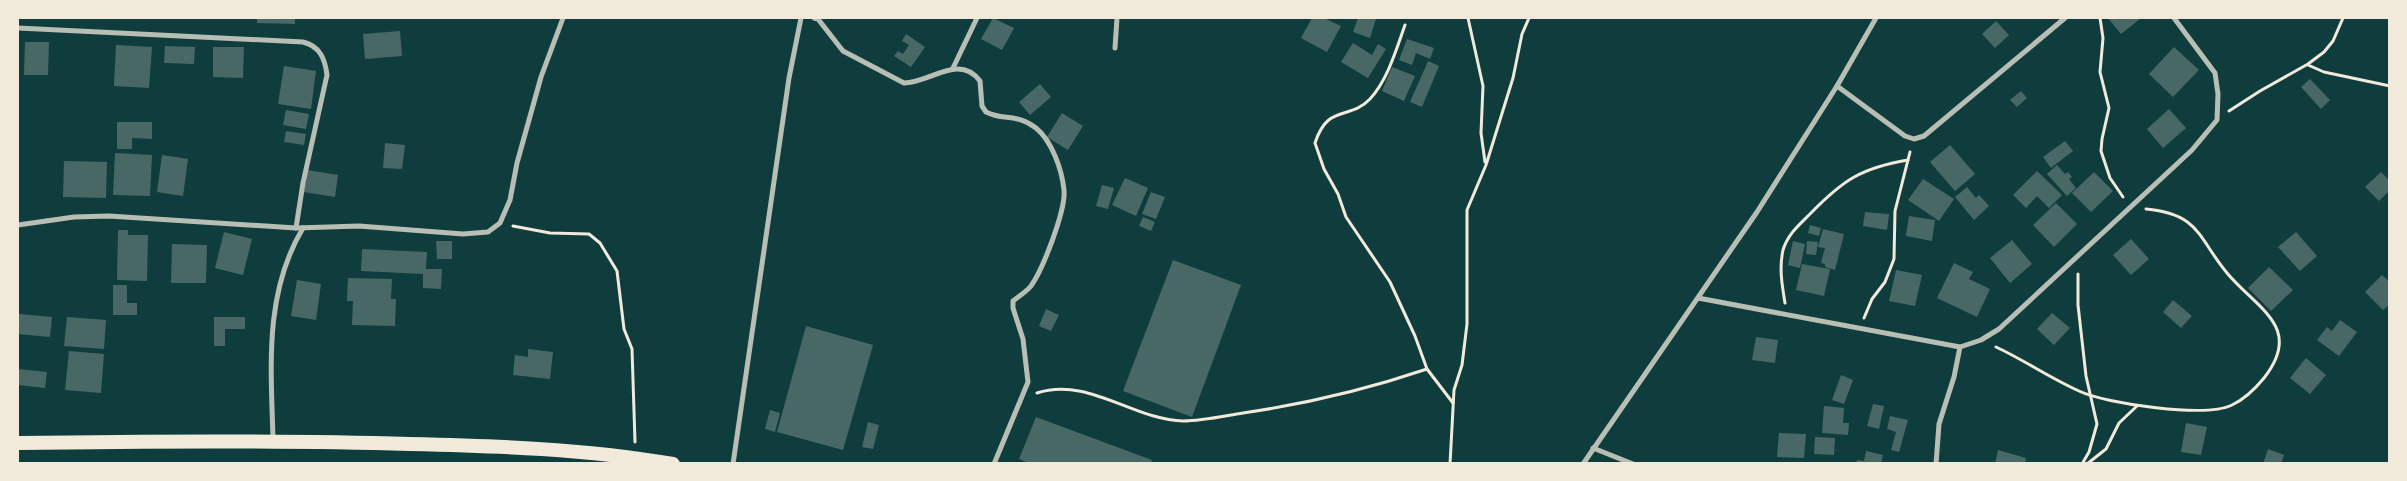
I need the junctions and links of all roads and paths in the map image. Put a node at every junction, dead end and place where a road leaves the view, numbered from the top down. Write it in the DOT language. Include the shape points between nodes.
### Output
graph roads {
  1 [pos="563,18"];
  2 [pos="800,18"];
  3 [pos="814,18"];
  4 [pos="977,18"];
  5 [pos="1117,18"];
  6 [pos="1468,18"];
  7 [pos="1529,18"];
  8 [pos="1876,18"];
  9 [pos="2065,18"];
  10 [pos="2100,18"];
  11 [pos="2174,18"];
  12 [pos="2344,18"];
  13 [pos="1405,25"];
  14 [pos="18,28"];
  15 [pos="1115,48"];
  16 [pos="2308,64"];
  17 [pos="953,68"];
  18 [pos="1837,86"];
  19 [pos="2390,86"];
  20 [pos="2217,120"];
  21 [pos="1914,139"];
  22 [pos="1908,160"];
  23 [pos="1486,165"];
  24 [pos="2130,208"];
  25 [pos="500,223"];
  26 [pos="18,225"];
  27 [pos="296,228"];
  28 [pos="303,228"];
  29 [pos="2079,256"];
  30 [pos="1698,298"];
  31 [pos="1788,315"];
  32 [pos="1860,329"];
  33 [pos="1981,340"];
  34 [pos="1960,347"];
  35 [pos="1427,368"];
  36 [pos="2089,395"];
  37 [pos="1023,398"];
  38 [pos="1454,404"];
  39 [pos="2138,405"];
  40 [pos="273,440"];
  41 [pos="18,443"];
  42 [pos="1593,448"];
  43 [pos="635,457"];
  44 [pos="673,464"];
  45 [pos="733,464"];
  46 [pos="994,464"];
  47 [pos="1450,464"];
  48 [pos="1583,464"];
  49 [pos="1633,464"];
  50 [pos="1936,464"];
  51 [pos="2082,464"];
  52 [pos="2087,464"];
  1 -- 25 [label="street" via="541,78 510,200"];
  2 -- 45 [label="street"];
  3 -- 17 [label="street" via="843,51 904,84 915,84"];
  4 -- 17 [label="street"];
  5 -- 15 [label="street"];
  6 -- 23 [label="path" via="1483,86 1482,145"];
  7 -- 23 [label="path"];
  8 -- 18 [label="street"];
  9 -- 21 [label="street" via="1941,123 1924,136"];
  10 -- 24 [label="path" via="2103,38 2100,72 2109,108 2101,151 2110,178"];
  11 -- 20 [label="street" via="2215,73"];
  12 -- 16 [label="path" via="2333,41"];
  13 -- 35 [label="path" via="1385,76 1373,94 1360,106 1332,116 1321,128 1315,143 1346,217 1390,282"];
  14 -- 27 [label="street" via="303,42 314,46 325,63 327,75"];
  16 -- 19 [label="path" via="2324,72"];
  16 -- 20 [label="path"];
  17 -- 37 [label="street" via="969,71 980,81 982,106 986,112 1013,116 1041,133 1052,151 1064,191 1060,217 1047,254 1030,288 1013,301 1025,352 1028,382"];
  18 -- 21 [label="street" via="1905,136"];
  18 -- 30 [label="street"];
  20 -- 24 [label="street" via="2192,150"];
  21 -- 22 [label="path"];
  22 -- 31 [label="path" via="1882,164 1858,174 1835,189 1791,232 1781,262 1781,282"];
  22 -- 32 [label="path" via="1895,211 1894,260"];
  23 -- 38 [label="path" via="1467,210 1467,324"];
  24 -- 29 [label="street"];
  24 -- 39 [label="path" via="2161,210 2187,220 2202,235 2227,273 2272,319 2279,331 2279,348 2272,367 2254,391 2231,406 2193,410"];
  25 -- 28 [label="street" via="488,232 463,234 359,226"];
  25 -- 43 [label="path" via="550,233 589,234 607,252 616,271 624,329 632,349"];
  26 -- 27 [label="street" via="109,216"];
  27 -- 28 [label="street"];
  28 -- 40 [label="street" via="282,272 275,303 271,338"];
  29 -- 33 [label="street" via="1999,330"];
  29 -- 36 [label="path" via="2078,305"];
  30 -- 31 [label="street"];
  30 -- 42 [label="street"];
  31 -- 32 [label="street"];
  32 -- 34 [label="street"];
  33 -- 34 [label="street"];
  33 -- 36 [label="path"];
  34 -- 50 [label="street" via="1939,424"];
  35 -- 37 [label="path" via="1301,404 1192,420 1152,416 1062,388"];
  35 -- 38 [label="path"];
  36 -- 39 [label="path"];
  36 -- 51 [label="path" via="2097,424"];
  37 -- 46 [label="street"];
  38 -- 47 [label="path"];
  39 -- 52 [label="path" via="2119,423 2106,449"];
  40 -- 41 [label="highway"];
  40 -- 43 [label="highway" via="476,446"];
  42 -- 48 [label="street"];
  42 -- 49 [label="street"];
  43 -- 44 [label="highway"];
}
